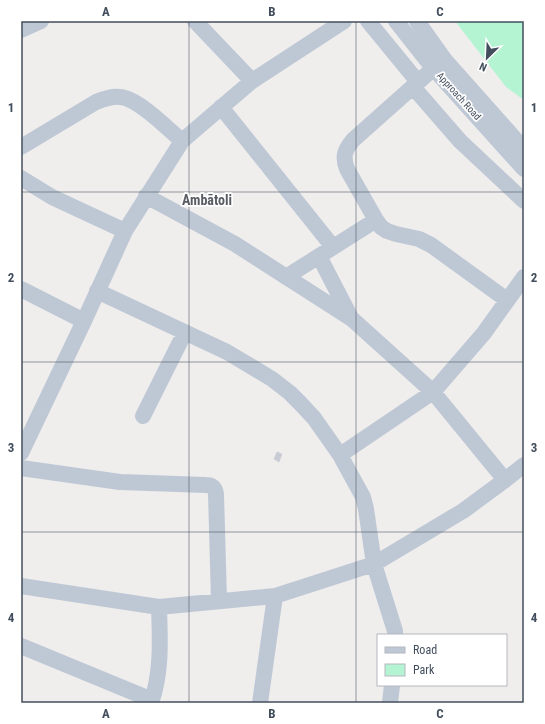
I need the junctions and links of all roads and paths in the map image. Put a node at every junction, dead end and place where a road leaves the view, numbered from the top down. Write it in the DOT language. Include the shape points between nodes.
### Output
graph roads {
  1 [pos="194,21"];
  2 [pos="344,21"];
  3 [pos="368,21"];
  4 [pos="396,21"];
  5 [pos="417,21"];
  6 [pos="439,63"];
  7 [pos="252,81"];
  8 [pos="415,85"];
  9 [pos="221,107"];
  10 [pos="182,141"];
  11 [pos="21,147"];
  12 [pos="524,149"];
  13 [pos="524,169"];
  14 [pos="21,178"];
  15 [pos="146,196"];
  16 [pos="524,201"];
  17 [pos="376,220"];
  18 [pos="125,230"];
  19 [pos="333,247"];
  20 [pos="319,256"];
  21 [pos="286,277"];
  22 [pos="524,277"];
  23 [pos="21,289"];
  24 [pos="97,291"];
  25 [pos="507,300"];
  26 [pos="352,319"];
  27 [pos="84,320"];
  28 [pos="185,332"];
  29 [pos="433,392"];
  30 [pos="143,416"];
  31 [pos="27,426"];
  32 [pos="21,453"];
  33 [pos="340,455"];
  34 [pos="524,465"];
  35 [pos="21,468"];
  36 [pos="505,480"];
  37 [pos="374,564"];
  38 [pos="21,586"];
  39 [pos="275,596"];
  40 [pos="219,601"];
  41 [pos="160,607"];
  42 [pos="395,634"];
  43 [pos="21,646"];
  44 [pos="392,686"];
  45 [pos="152,702"];
  46 [pos="262,702"];
  47 [pos="390,703"];
  1 -- 7 [label="street"];
  2 -- 7 [label="street"];
  3 -- 8 [label="street"];
  4 -- 6 [label="street, Approach Road"];
  5 -- 6 [label="street, Approach Road"];
  6 -- 8 [label="street"];
  6 -- 12 [label="street, Approach Road"];
  6 -- 13 [label="street, Approach Road"];
  7 -- 9 [label="street"];
  8 -- 16 [label="street" via="460,141"];
  8 -- 17 [label="street" via="353,140 345,156 347,169"];
  9 -- 10 [label="street"];
  9 -- 19 [label="street"];
  10 -- 11 [label="street" via="138,104 120,96 96,102"];
  10 -- 15 [label="street"];
  14 -- 18 [label="street" via="52,197"];
  15 -- 18 [label="street"];
  15 -- 21 [label="street" via="235,244"];
  17 -- 19 [label="street"];
  17 -- 25 [label="street" via="387,231 419,239 431,245"];
  18 -- 24 [label="street"];
  19 -- 20 [label="street"];
  20 -- 21 [label="street"];
  20 -- 26 [label="street"];
  21 -- 26 [label="street"];
  22 -- 25 [label="street"];
  23 -- 27 [label="street"];
  24 -- 27 [label="street"];
  24 -- 28 [label="street"];
  25 -- 29 [label="street" via="484,333"];
  26 -- 29 [label="street"];
  27 -- 31 [label="street"];
  28 -- 30 [label="street"];
  28 -- 33 [label="street" via="227,352 290,393 314,418"];
  29 -- 33 [label="street"];
  29 -- 36 [label="street"];
  31 -- 32 [label="street"];
  33 -- 37 [label="street" via="363,497"];
  34 -- 36 [label="street"];
  35 -- 40 [label="street" via="120,482 212,486 216,494"];
  36 -- 37 [label="street" via="463,511"];
  37 -- 39 [label="street"];
  37 -- 42 [label="street"];
  38 -- 41 [label="street"];
  39 -- 40 [label="street"];
  39 -- 46 [label="street"];
  40 -- 41 [label="street"];
  41 -- 45 [label="street" via="160,651"];
  43 -- 45 [label="street"];
  44 -- 47 [label="street"];
}
